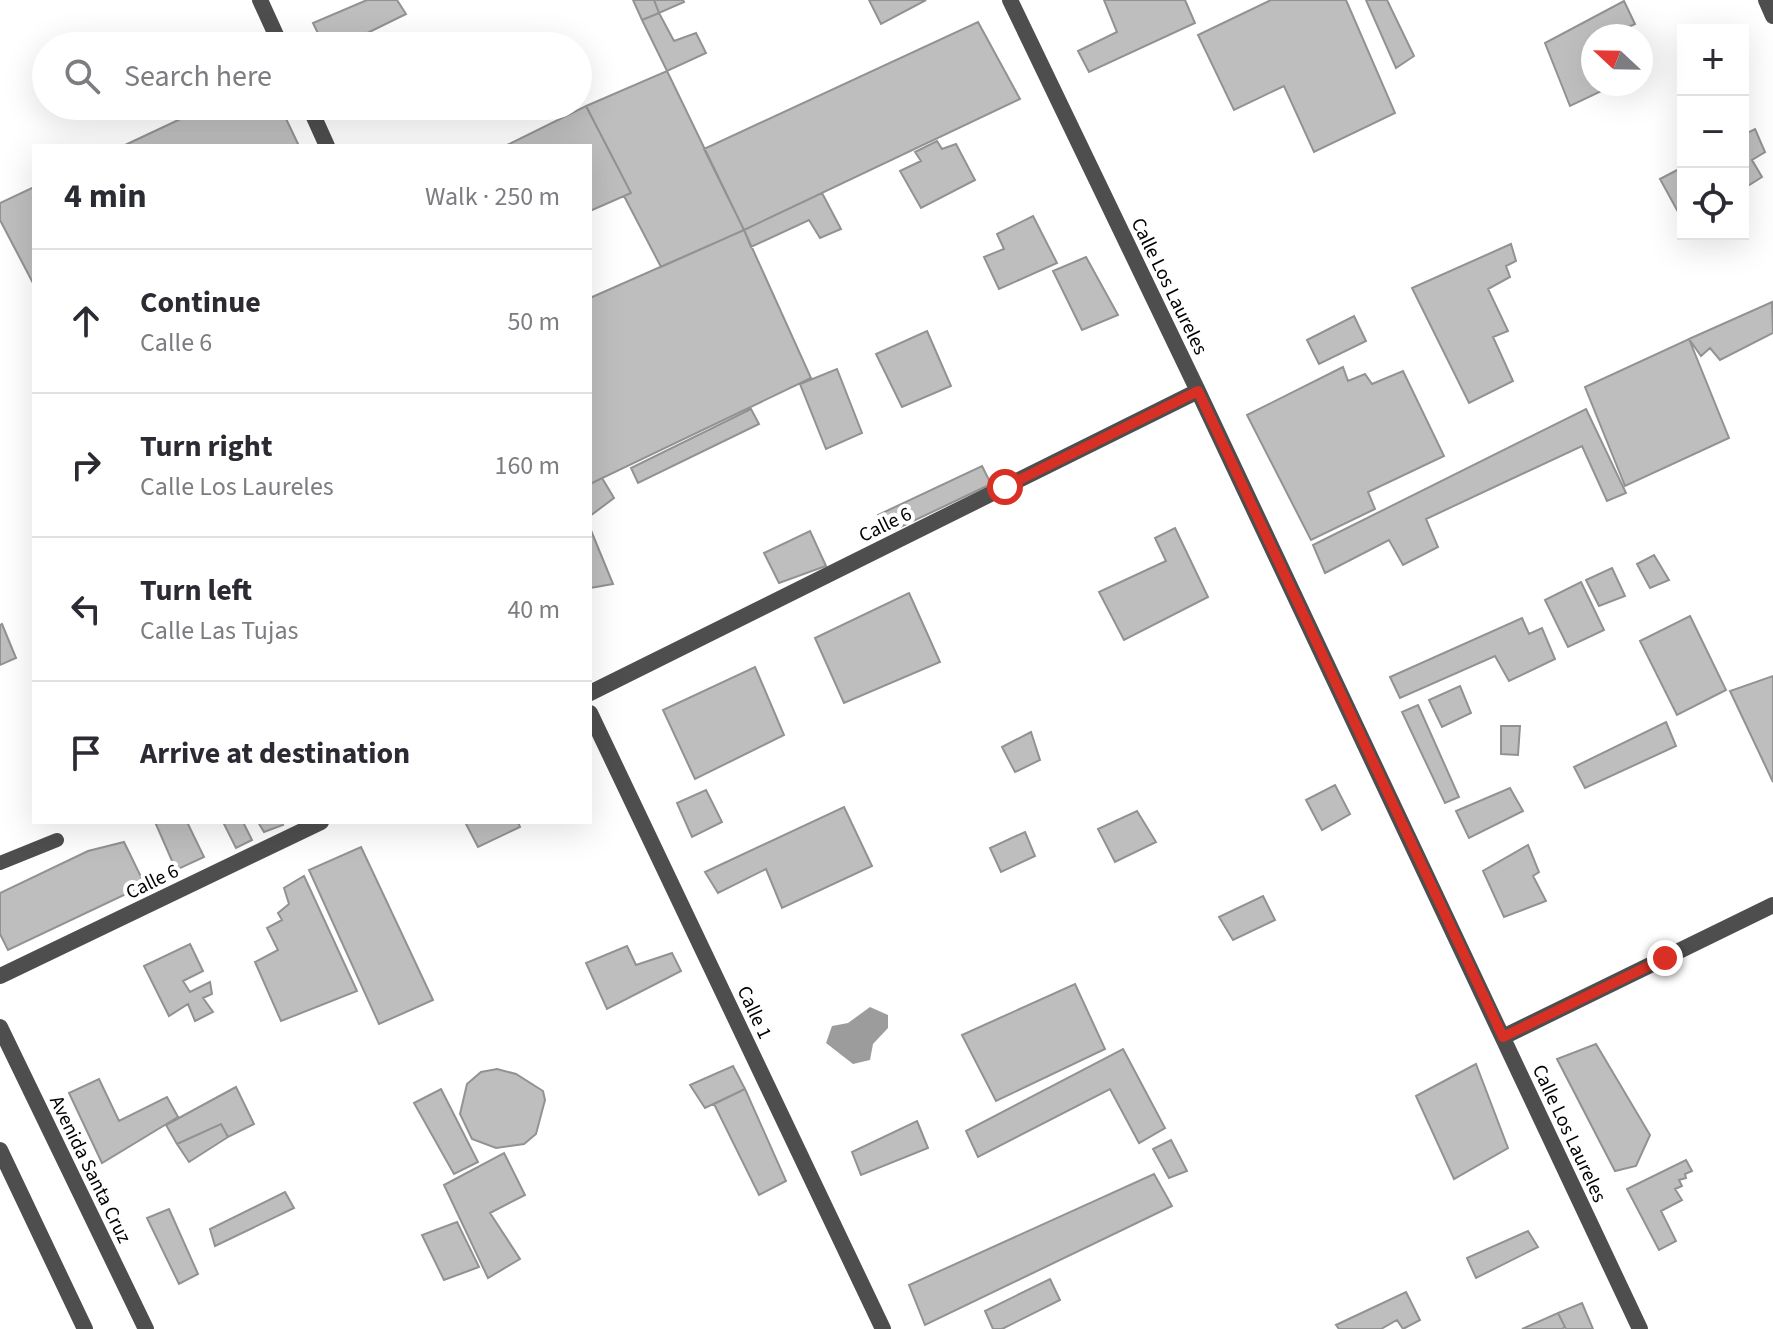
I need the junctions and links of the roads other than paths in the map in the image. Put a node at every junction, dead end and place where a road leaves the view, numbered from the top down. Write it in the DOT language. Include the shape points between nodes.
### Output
graph roads {
  1 [pos="260,0"];
  2 [pos="1010,0"];
  3 [pos="1766,0"];
  4 [pos="1773,16"];
  5 [pos="275,32"];
  6 [pos="315,120"];
  7 [pos="326,144"];
  8 [pos="1198,391"];
  9 [pos="592,692"];
  10 [pos="592,717"];
  11 [pos="317,824"];
  12 [pos="57,840"];
  13 [pos="0,863"];
  14 [pos="1773,905"];
  15 [pos="0,976"];
  16 [pos="0,1027"];
  17 [pos="1503,1037"];
  18 [pos="0,1150"];
  19 [pos="85,1329"];
  20 [pos="146,1329"];
  21 [pos="883,1329"];
  22 [pos="1640,1329"];
  1 -- 5 [label="street"];
  2 -- 8 [label="street, Calle Los Laureles"];
  3 -- 4 [label="street"];
  6 -- 7 [label="street"];
  8 -- 9 [label="street, Calle 6"];
  8 -- 17 [label="street, Calle Los Laureles"];
  10 -- 21 [label="street, Calle 1"];
  11 -- 15 [label="street, Calle 6"];
  12 -- 13 [label="lane"];
  14 -- 17 [label="street"];
  16 -- 20 [label="street, Avenida Santa Cruz"];
  17 -- 22 [label="street, Calle Los Laureles"];
  18 -- 19 [label="street"];
}
